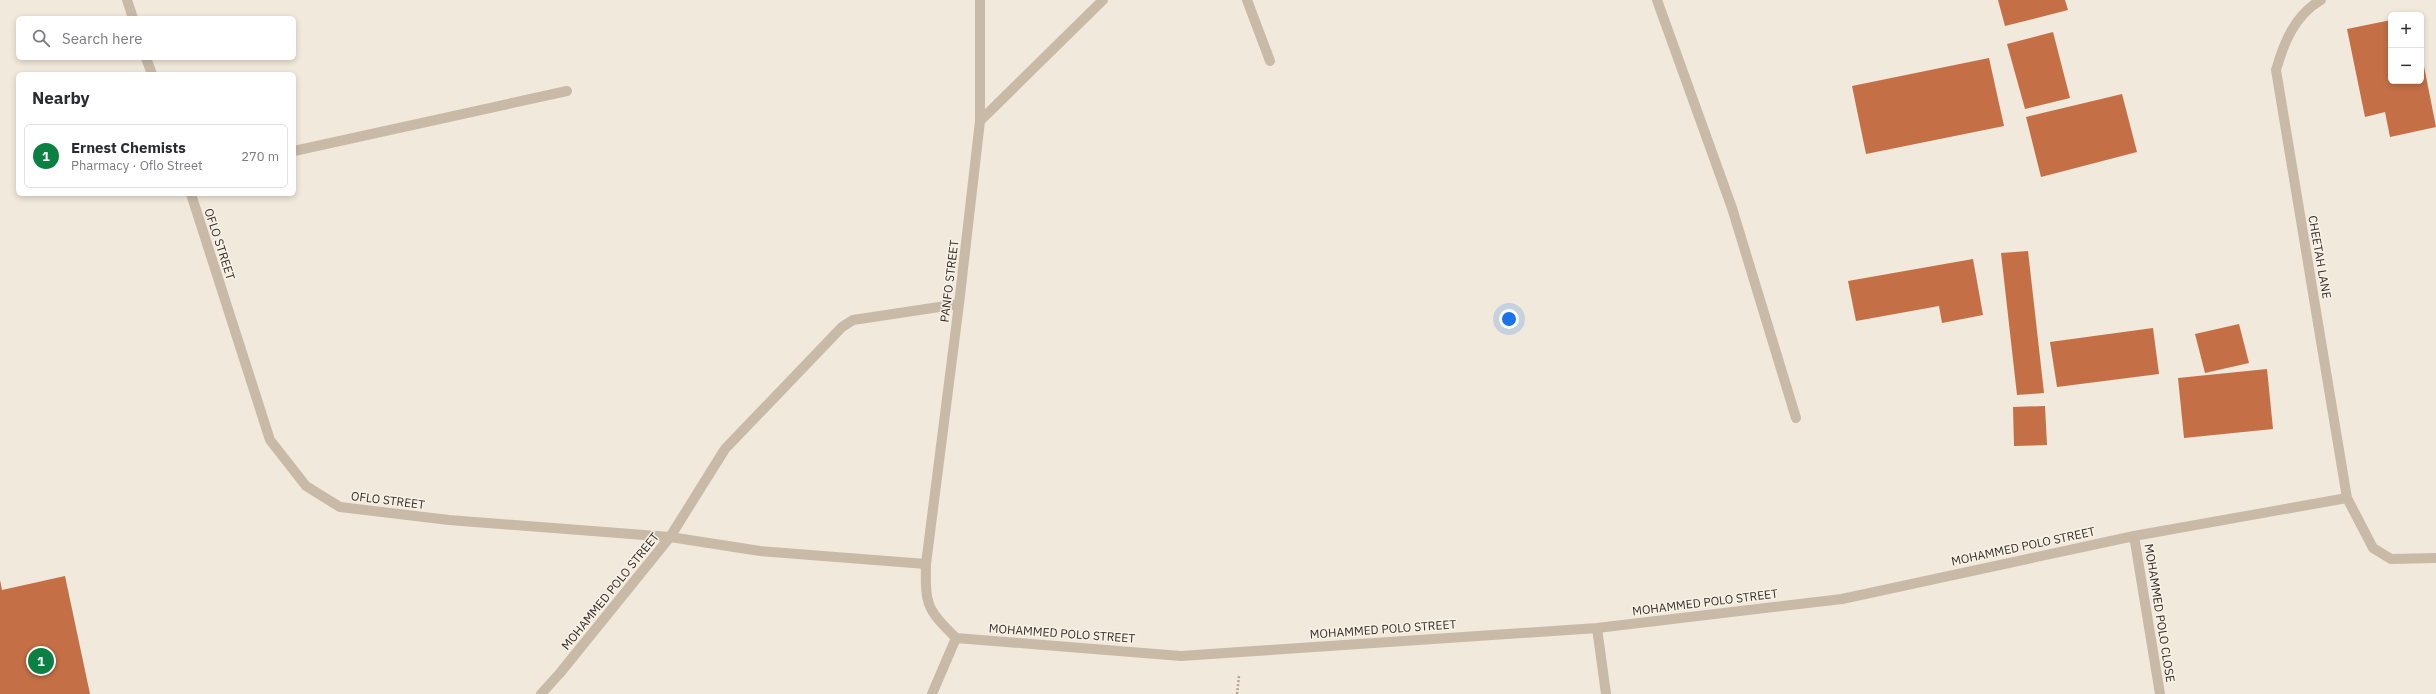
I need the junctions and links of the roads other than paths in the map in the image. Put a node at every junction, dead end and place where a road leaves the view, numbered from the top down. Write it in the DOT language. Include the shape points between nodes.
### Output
graph roads {
  1 [pos="127,0"];
  2 [pos="980,0"];
  3 [pos="1103,0"];
  4 [pos="1247,0"];
  5 [pos="1657,0"];
  6 [pos="2321,0"];
  7 [pos="132,16"];
  8 [pos="147,60"];
  9 [pos="1270,61"];
  10 [pos="151,72"];
  11 [pos="567,91"];
  12 [pos="980,121"];
  13 [pos="296,150"];
  14 [pos="192,196"];
  15 [pos="959,304"];
  16 [pos="1796,418"];
  17 [pos="2347,498"];
  18 [pos="2134,536"];
  19 [pos="670,537"];
  20 [pos="2436,558"];
  21 [pos="926,564"];
  22 [pos="1597,628"];
  23 [pos="956,638"];
  24 [pos="541,694"];
  25 [pos="932,694"];
  26 [pos="1606,694"];
  27 [pos="2160,694"];
  1 -- 7 [label="street"];
  2 -- 12 [label="street, PANFO STREET"];
  3 -- 12 [label="street"];
  4 -- 9 [label="street"];
  5 -- 16 [label="street" via="1732,208"];
  6 -- 17 [label="street, CHEETAH LANE" via="2311,6 2294,25 2282,46 2276,70"];
  8 -- 10 [label="street"];
  11 -- 13 [label="street"];
  12 -- 15 [label="street, PANFO STREET"];
  14 -- 19 [label="street, OFLO STREET" via="270,440 306,486 340,507 449,520"];
  15 -- 19 [label="street" via="853,320 842,327 726,449"];
  15 -- 21 [label="street, PANFO STREET"];
  17 -- 18 [label="street, MOHAMMED POLO STREET"];
  17 -- 20 [label="street, CHEETAH LANE" via="2373,548 2391,559"];
  18 -- 22 [label="street, MOHAMMED POLO STREET" via="1842,599"];
  18 -- 27 [label="street, MOHAMMED POLO CLOSE"];
  19 -- 21 [label="street, MOHAMMED POLO STREET" via="775,552"];
  19 -- 24 [label="street, MOHAMMED POLO STREET"];
  21 -- 23 [label="street" via="925,597 935,617"];
  22 -- 23 [label="street, MOHAMMED POLO STREET" via="1181,656"];
  22 -- 26 [label="street"];
  23 -- 25 [label="street"];
}
